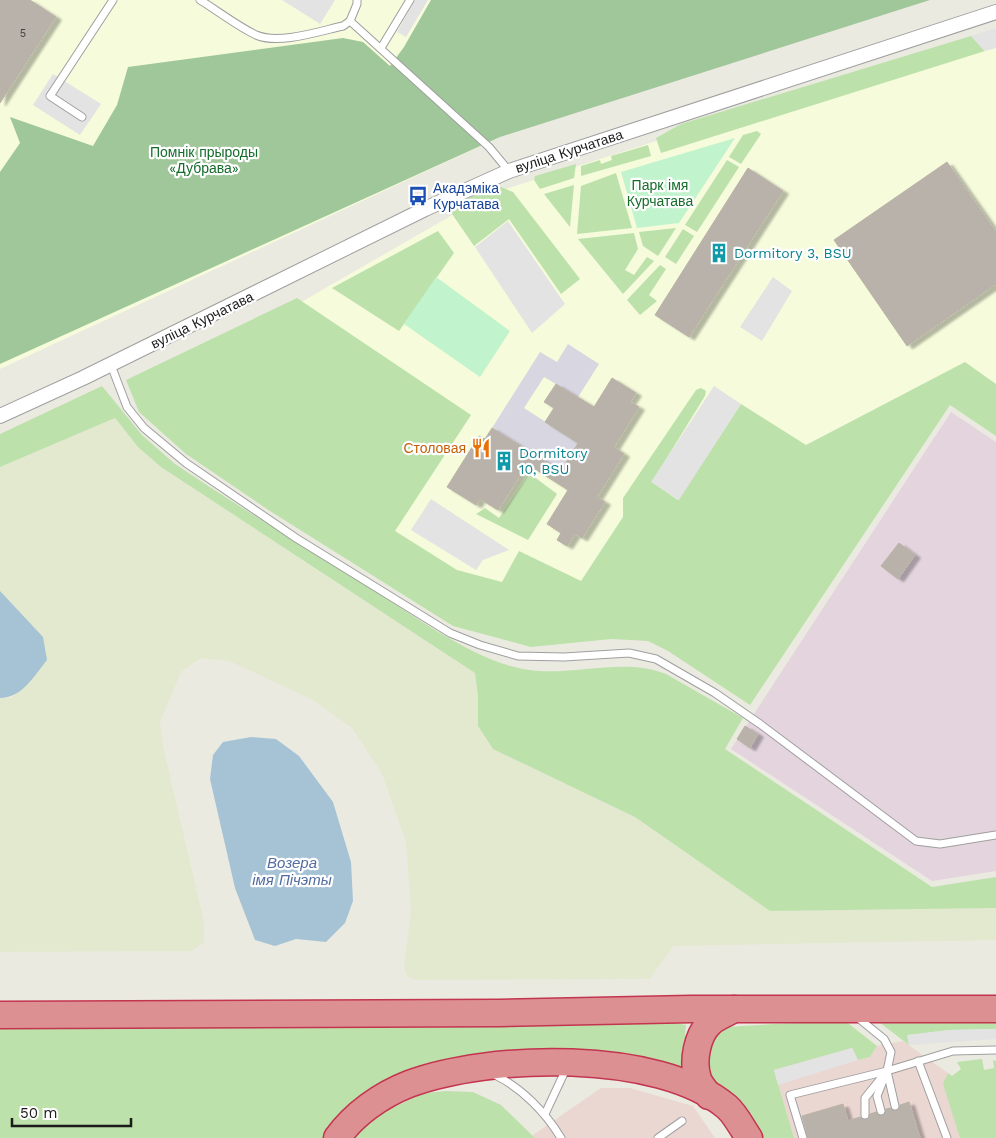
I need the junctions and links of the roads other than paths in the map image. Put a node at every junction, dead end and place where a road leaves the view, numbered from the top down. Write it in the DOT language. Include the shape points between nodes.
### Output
graph roads {
  1 [pos="113,0"];
  2 [pos="200,0"];
  3 [pos="357,0"];
  4 [pos="410,0"];
  5 [pos="996,12"];
  6 [pos="350,21"];
  7 [pos="381,48"];
  8 [pos="82,117"];
  9 [pos="509,171"];
  10 [pos="111,365"];
  11 [pos="0,416"];
  12 [pos="996,836"];
  13 [pos="734,1009"];
  14 [pos="844,1009"];
  15 [pos="996,1009"];
  16 [pos="0,1015"];
  17 [pos="996,1050"];
  18 [pos="918,1061"];
  19 [pos="572,1062"];
  20 [pos="477,1068"];
  21 [pos="887,1071"];
  22 [pos="709,1096"];
  23 [pos="895,1106"];
  24 [pos="881,1111"];
  25 [pos="545,1114"];
  26 [pos="865,1116"];
  27 [pos="682,1121"];
  28 [pos="337,1138"];
  29 [pos="561,1138"];
  30 [pos="658,1138"];
  31 [pos="749,1138"];
  32 [pos="803,1138"];
  33 [pos="947,1138"];
  1 -- 8 [label="lane" via="50,96"];
  2 -- 6 [label="lane" via="257,36 271,38 343,26"];
  3 -- 6 [label="lane"];
  4 -- 7 [label="lane"];
  5 -- 9 [label="street, вуліца Курчатава"];
  6 -- 7 [label="lane"];
  7 -- 9 [label="lane" via="500,157"];
  9 -- 10 [label="street, вуліца Курчатава" via="425,209"];
  10 -- 11 [label="street, вуліца Курчатава"];
  10 -- 12 [label="lane" via="127,407 144,428 186,463 296,538 450,633 518,656 629,653 656,659 715,693 916,841 940,844"];
  13 -- 14 [label="highway"];
  13 -- 16 [label="highway"];
  13 -- 22 [label="highway" via="711,1022 702,1034 696,1054 699,1081"];
  14 -- 15 [label="highway"];
  14 -- 21 [label="lane" via="884,1040 891,1052"];
  17 -- 18 [label="lane" via="954,1051"];
  18 -- 21 [label="lane"];
  18 -- 33 [label="lane"];
  19 -- 20 [label="highway"];
  19 -- 22 [label="highway" via="626,1066 677,1080"];
  19 -- 25 [label="lane" via="562,1073"];
  20 -- 25 [label="lane" via="502,1078"];
  20 -- 28 [label="highway" via="431,1077 383,1096 349,1122"];
  21 -- 23 [label="lane"];
  21 -- 24 [label="lane" via="877,1096"];
  21 -- 26 [label="lane" via="865,1098"];
  21 -- 32 [label="lane" via="790,1095"];
  22 -- 31 [label="highway" via="727,1108"];
  25 -- 29 [label="lane"];
  27 -- 30 [label="lane"];
}
